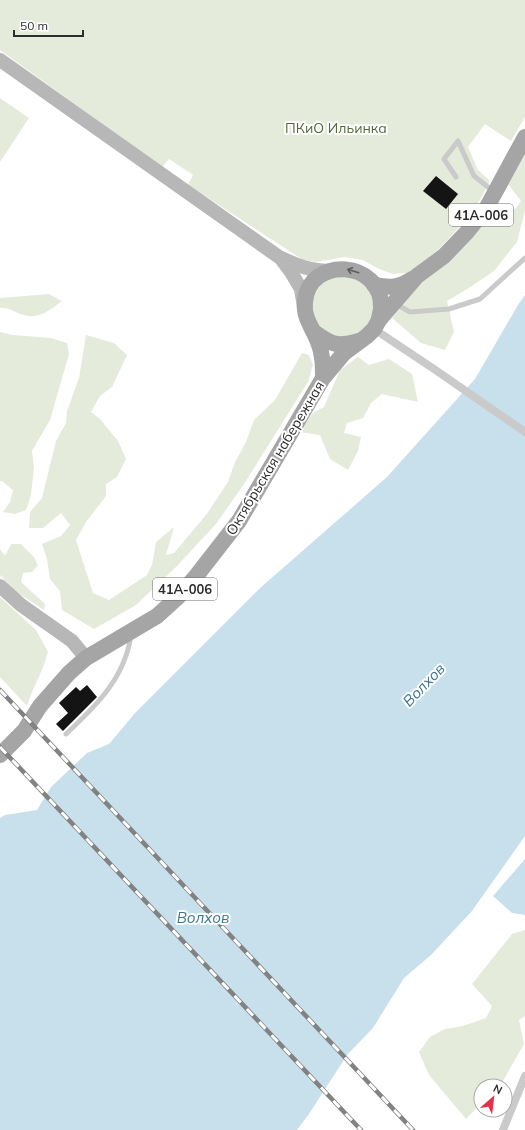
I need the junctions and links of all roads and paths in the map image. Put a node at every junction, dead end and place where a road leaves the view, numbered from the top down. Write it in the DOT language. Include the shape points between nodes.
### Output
graph roads {
  1 [pos="0,60"];
  2 [pos="525,137"];
  3 [pos="456,177"];
  4 [pos="495,193"];
  5 [pos="279,257"];
  6 [pos="525,258"];
  7 [pos="329,271"];
  8 [pos="417,276"];
  9 [pos="374,285"];
  10 [pos="393,303"];
  11 [pos="305,315"];
  12 [pos="376,324"];
  13 [pos="314,332"];
  14 [pos="359,341"];
  15 [pos="323,378"];
  16 [pos="525,432"];
  17 [pos="0,586"];
  18 [pos="131,632"];
  19 [pos="86,658"];
  20 [pos="66,734"];
  21 [pos="0,755"];
  22 [pos="525,1076"];
  23 [pos="503,1130"];
  1 -- 5 [label="main road"];
  2 -- 4 [label="main road, Октябрьская набережная / 41А-006"];
  3 -- 4 [label="lane" via="444,159 458,141 474,176"];
  4 -- 8 [label="main road, Октябрьская набережная / 41А-006" via="467,232 444,256"];
  5 -- 7 [label="main road" via="312,270"];
  5 -- 11 [label="main road" via="301,289"];
  6 -- 10 [label="lane" via="480,299 448,309 410,312"];
  9 -- 7 [label="main road, one-way" via="354,270 341,268"];
  7 -- 11 [label="main road" via="317,278 309,289"];
  8 -- 9 [label="main road" via="400,286"];
  8 -- 10 [label="main road, Октябрьская набережная / 41А-006"];
  9 -- 12 [label="main road" via="380,296 381,308"];
  10 -- 12 [label="main road, Октябрьская набережная / 41А-006"];
  11 -- 13 [label="main road"];
  12 -- 14 [label="main road, Октябрьская набережная / 41А-006" via="367,336"];
  12 -- 16 [label="street" via="434,369"];
  13 -- 14 [label="main road" via="327,342 343,345"];
  13 -- 15 [label="main road" via="322,353"];
  14 -- 15 [label="main road, Октябрьская набережная / 41А-006" via="344,353"];
  15 -- 18 [label="main road, Октябрьская набережная / 41А-006" via="226,539 178,597 157,616"];
  17 -- 19 [label="main road" via="21,605 72,641"];
  18 -- 19 [label="main road, Октябрьская набережная / 41А-006"];
  18 -- 20 [label="lane" via="125,660 104,696"];
  19 -- 21 [label="main road, Октябрьская набережная / 41А-006" via="54,688 24,731"];
  22 -- 23 [label="street"];
}
